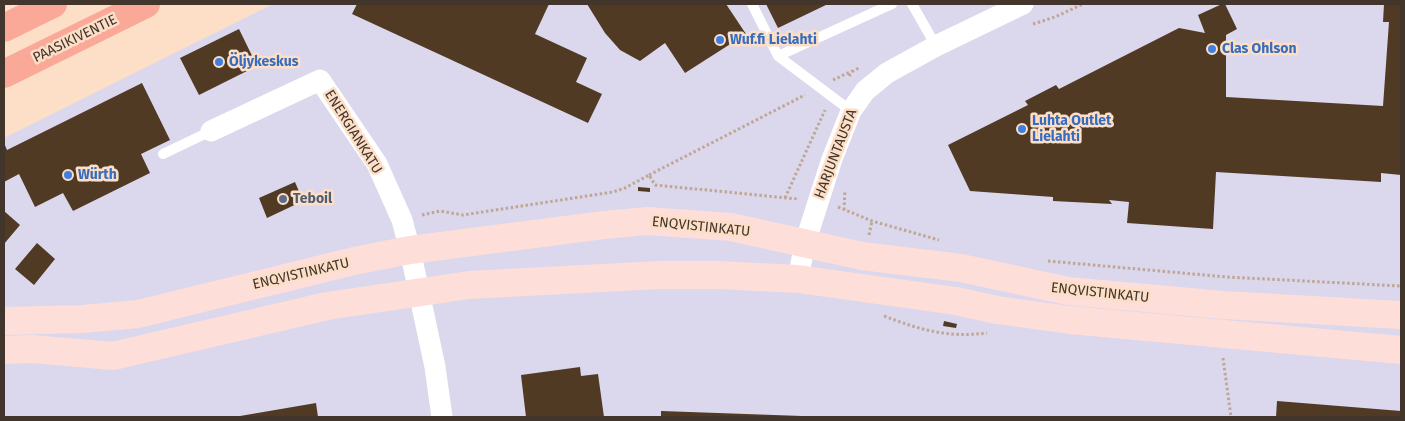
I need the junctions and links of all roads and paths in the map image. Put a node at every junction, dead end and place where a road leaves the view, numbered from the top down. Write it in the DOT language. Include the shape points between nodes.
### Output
graph roads {
  1 [pos="53,4"];
  2 [pos="146,4"];
  3 [pos="752,4"];
  4 [pos="892,4"];
  5 [pos="912,4"];
  6 [pos="1023,4"];
  7 [pos="1083,4"];
  8 [pos="1029,25"];
  9 [pos="4,28"];
  10 [pos="936,46"];
  11 [pos="778,56"];
  12 [pos="853,71"];
  13 [pos="4,74"];
  14 [pos="820,87"];
  15 [pos="851,111"];
  16 [pos="211,131"];
  17 [pos="163,154"];
  18 [pos="649,175"];
  19 [pos="846,183"];
  20 [pos="844,210"];
  21 [pos="805,243"];
  22 [pos="410,250"];
  23 [pos="798,278"];
  24 [pos="418,292"];
  25 [pos="1401,315"];
  26 [pos="883,316"];
  27 [pos="4,321"];
  28 [pos="989,333"];
  29 [pos="4,350"];
  30 [pos="1401,350"];
  31 [pos="442,417"];
  1 -- 9 [label="highway"];
  2 -- 13 [label="highway, PAASIKIVENTIE"];
  3 -- 11 [label="lane"];
  4 -- 11 [label="lane"];
  5 -- 10 [label="lane"];
  6 -- 10 [label="street, HARJUNTAUSTA"];
  7 -- 8 [label="path"];
  10 -- 15 [label="street, HARJUNTAUSTA" via="876,80"];
  11 -- 14 [label="lane"];
  12 -- 14 [label="path"];
  14 -- 15 [label="lane"];
  14 -- 18 [label="path"];
  15 -- 21 [label="street, HARJUNTAUSTA"];
  16 -- 17 [label="lane"];
  16 -- 22 [label="street, ENERGIANKATU" via="320,80 377,164 402,220"];
  19 -- 20 [label="path"];
  21 -- 22 [label="main road, ENQVISTINKATU" via="731,227 648,221"];
  21 -- 23 [label="street, HARJUNTAUSTA"];
  21 -- 25 [label="main road, ENQVISTINKATU" via="862,256 961,268 1068,291 1223,305"];
  22 -- 24 [label="street, ENERGIANKATU"];
  22 -- 27 [label="main road, ENQVISTINKATU" via="138,314"];
  23 -- 24 [label="main road" via="659,275 469,285"];
  23 -- 30 [label="main road" via="1070,320"];
  24 -- 29 [label="main road" via="327,306 113,356 32,349"];
  24 -- 31 [label="street, ENERGIANKATU" via="435,367"];
  26 -- 28 [label="path" via="922,330 969,335"];
}
